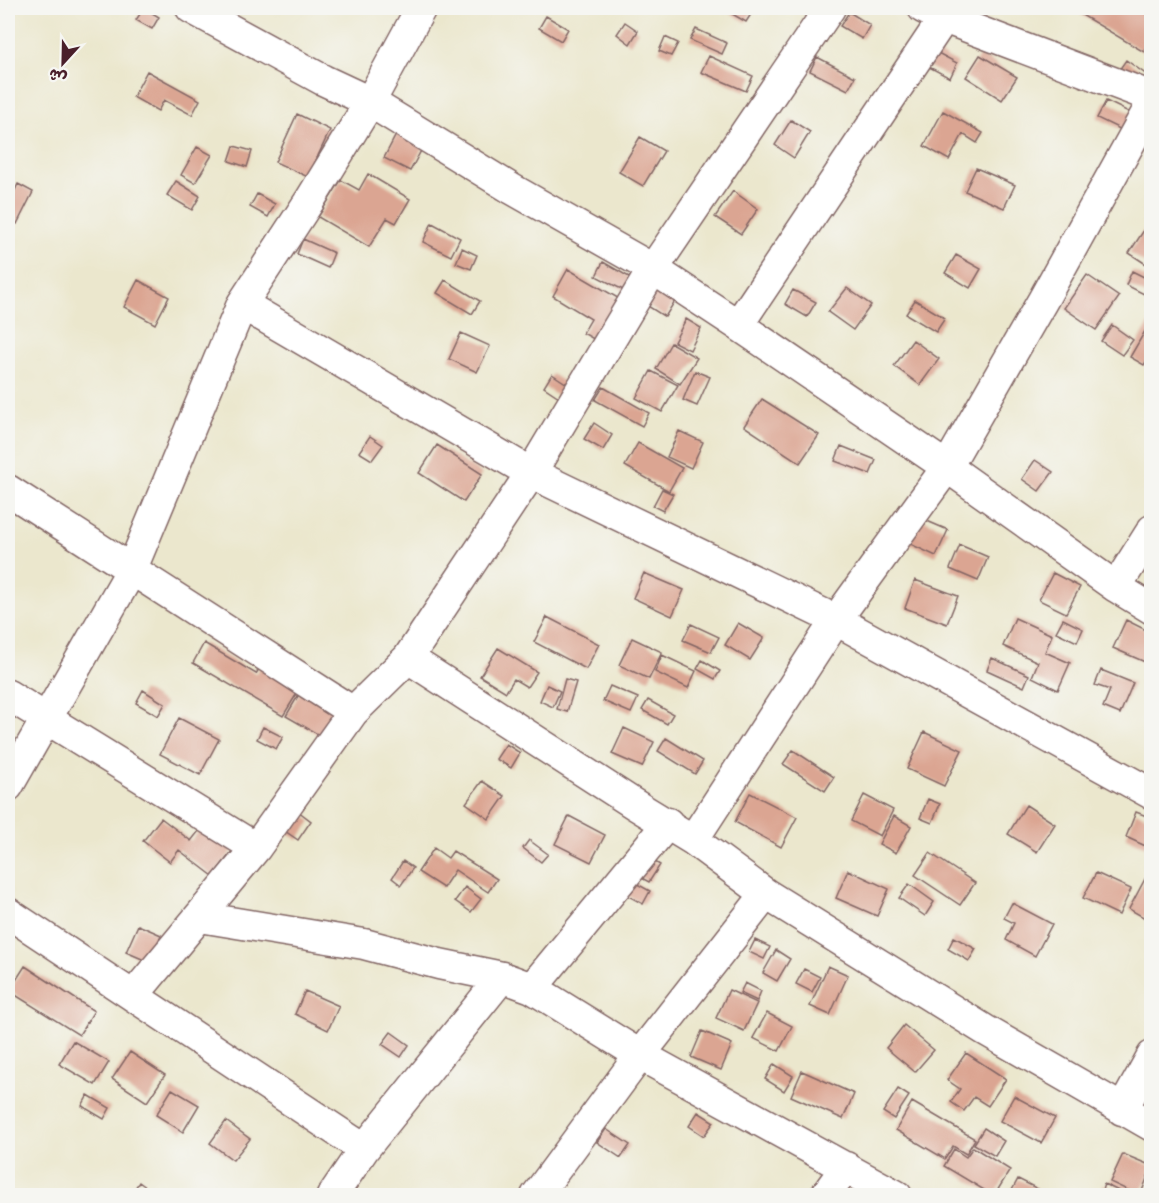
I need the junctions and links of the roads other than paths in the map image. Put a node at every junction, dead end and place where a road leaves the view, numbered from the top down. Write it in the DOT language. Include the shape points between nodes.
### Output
graph roads {
  1 [pos="191,8"];
  2 [pos="421,8"];
  3 [pos="830,8"];
  4 [pos="933,13"];
  5 [pos="370,102"];
  6 [pos="1150,108"];
  7 [pos="652,269"];
  8 [pos="242,303"];
  9 [pos="738,325"];
  10 [pos="947,467"];
  11 [pos="531,472"];
  12 [pos="8,490"];
  13 [pos="1152,530"];
  14 [pos="131,571"];
  15 [pos="1116,587"];
  16 [pos="1152,609"];
  17 [pos="836,620"];
  18 [pos="408,658"];
  19 [pos="8,695"];
  20 [pos="353,712"];
  21 [pos="47,720"];
  22 [pos="8,786"];
  23 [pos="1152,794"];
  24 [pos="668,823"];
  25 [pos="693,840"];
  26 [pos="256,848"];
  27 [pos="766,894"];
  28 [pos="8,913"];
  29 [pos="200,918"];
  30 [pos="502,977"];
  31 [pos="532,988"];
  32 [pos="133,996"];
  33 [pos="640,1055"];
  34 [pos="1152,1056"];
  35 [pos="1122,1110"];
  36 [pos="1152,1126"];
  37 [pos="364,1149"];
  38 [pos="846,1167"];
  39 [pos="332,1196"];
  40 [pos="536,1196"];
  41 [pos="825,1196"];
  42 [pos="897,1196"];
  1 -- 5 [label="street"];
  2 -- 5 [label="street"];
  3 -- 7 [label="street"];
  4 -- 6 [label="street"];
  4 -- 9 [label="street"];
  5 -- 7 [label="street"];
  5 -- 8 [label="street"];
  6 -- 10 [label="street"];
  7 -- 9 [label="street"];
  7 -- 11 [label="street"];
  8 -- 11 [label="street"];
  8 -- 14 [label="street"];
  9 -- 10 [label="street"];
  10 -- 15 [label="street"];
  10 -- 17 [label="street"];
  11 -- 17 [label="street"];
  11 -- 18 [label="street"];
  12 -- 14 [label="street"];
  13 -- 15 [label="street"];
  14 -- 20 [label="street"];
  14 -- 21 [label="street"];
  15 -- 16 [label="street"];
  17 -- 23 [label="street"];
  17 -- 25 [label="street"];
  18 -- 20 [label="street"];
  18 -- 24 [label="street"];
  19 -- 21 [label="street"];
  20 -- 26 [label="street"];
  21 -- 22 [label="street"];
  21 -- 26 [label="street"];
  24 -- 25 [label="street"];
  24 -- 31 [label="street"];
  25 -- 27 [label="street"];
  26 -- 29 [label="street"];
  27 -- 33 [label="street"];
  27 -- 35 [label="street"];
  28 -- 32 [label="street"];
  29 -- 30 [label="street" via="364,944"];
  29 -- 32 [label="street"];
  30 -- 31 [label="street"];
  30 -- 37 [label="street"];
  31 -- 33 [label="street"];
  32 -- 37 [label="street"];
  33 -- 38 [label="street"];
  33 -- 40 [label="street"];
  34 -- 35 [label="street"];
  35 -- 36 [label="street"];
  37 -- 39 [label="street"];
  38 -- 41 [label="street"];
  38 -- 42 [label="street"];
}
